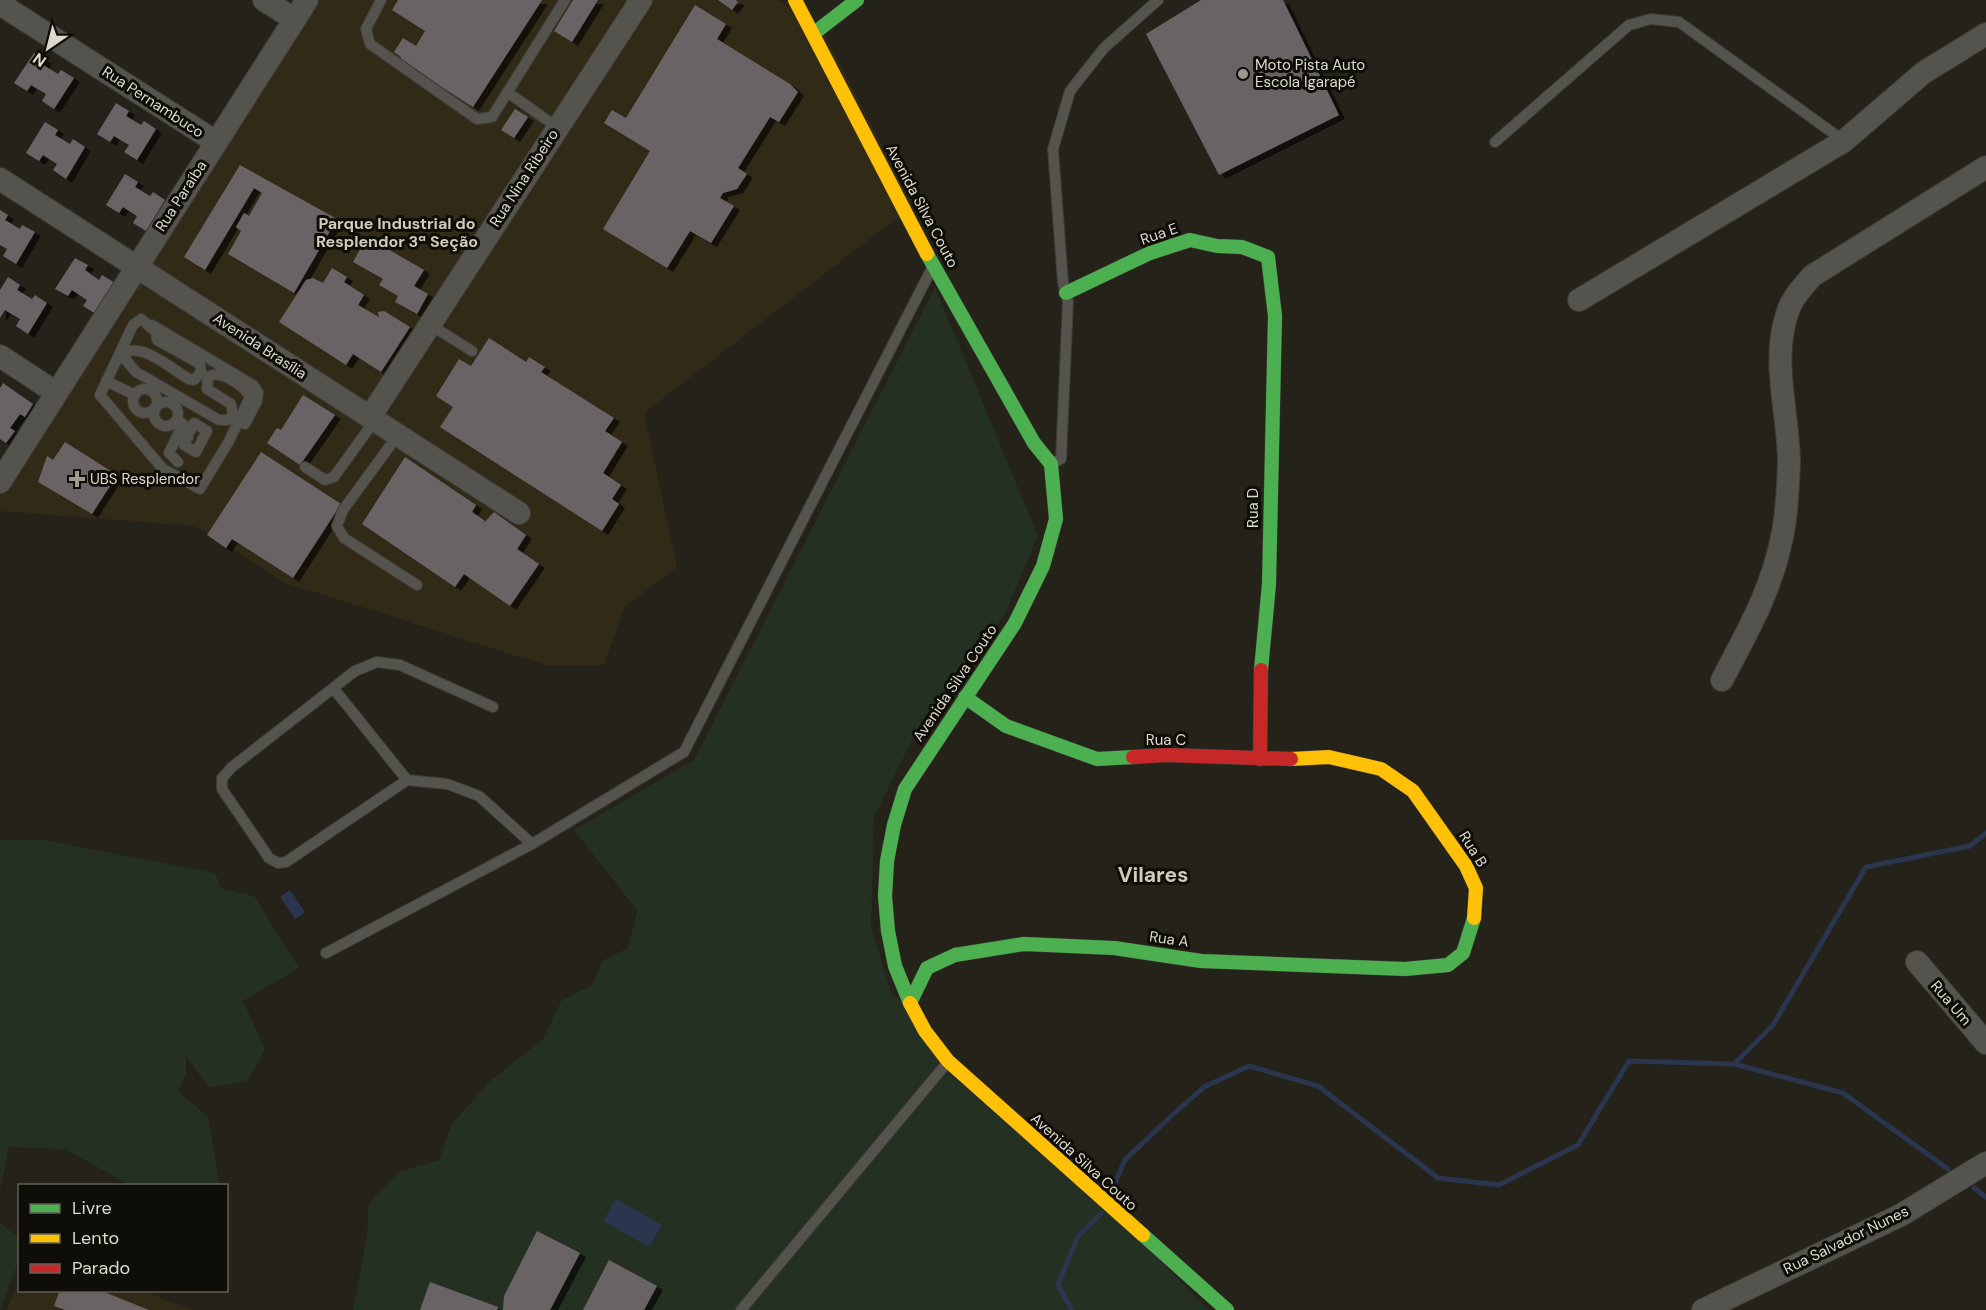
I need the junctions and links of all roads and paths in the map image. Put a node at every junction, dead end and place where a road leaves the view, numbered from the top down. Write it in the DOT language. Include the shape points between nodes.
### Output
graph roads {
  1 [pos="264,0"];
  2 [pos="307,0"];
  3 [pos="381,0"];
  4 [pos="565,0"];
  5 [pos="641,0"];
  6 [pos="857,0"];
  7 [pos="1158,0"];
  8 [pos="794,3"];
  9 [pos="0,4"];
  10 [pos="294,19"];
  11 [pos="813,34"];
  12 [pos="1986,34"];
  13 [pos="507,92"];
  14 [pos="557,127"];
  15 [pos="1844,141"];
  16 [pos="216,142"];
  17 [pos="1495,142"];
  18 [pos="1986,167"];
  19 [pos="0,179"];
  20 [pos="1268,257"];
  21 [pos="933,265"];
  22 [pos="136,267"];
  23 [pos="1065,293"];
  24 [pos="1579,300"];
  25 [pos="141,319"];
  26 [pos="429,324"];
  27 [pos="472,351"];
  28 [pos="0,356"];
  29 [pos="106,381"];
  30 [pos="55,392"];
  31 [pos="135,395"];
  32 [pos="156,407"];
  33 [pos="372,418"];
  34 [pos="177,420"];
  35 [pos="398,435"];
  36 [pos="178,462"];
  37 [pos="1051,464"];
  38 [pos="305,467"];
  39 [pos="217,476"];
  40 [pos="0,482"];
  41 [pos="519,513"];
  42 [pos="417,585"];
  43 [pos="1722,680"];
  44 [pos="334,689"];
  45 [pos="965,697"];
  46 [pos="494,707"];
  47 [pos="1260,759"];
  48 [pos="1381,769"];
  49 [pos="407,780"];
  50 [pos="532,844"];
  51 [pos="326,953"];
  52 [pos="1917,963"];
  53 [pos="1448,965"];
  54 [pos="910,1003"];
  55 [pos="1986,1043"];
  56 [pos="948,1061"];
  57 [pos="1986,1163"];
  58 [pos="741,1310"];
  59 [pos="1227,1310"];
  60 [pos="1702,1310"];
  1 -- 10 [label="street"];
  2 -- 10 [label="street, Rua Paraíba"];
  3 -- 13 [label="lane" via="366,29 370,44 477,119 492,117"];
  4 -- 13 [label="lane"];
  5 -- 14 [label="street, Rua Nina Ribeiro"];
  6 -- 11 [label="street"];
  7 -- 23 [label="lane" via="1104,48 1070,91 1053,149"];
  8 -- 11 [label="street, Avenida Silva Couto"];
  9 -- 16 [label="street, Rua Pernambuco"];
  10 -- 16 [label="street, Rua Paraíba"];
  11 -- 21 [label="street, Avenida Silva Couto"];
  12 -- 15 [label="street" via="1923,73"];
  13 -- 14 [label="lane"];
  14 -- 26 [label="street, Rua Nina Ribeiro"];
  15 -- 17 [label="lane" via="1678,22 1652,19 1629,25"];
  15 -- 24 [label="street"];
  16 -- 22 [label="street, Rua Paraíba"];
  18 -- 43 [label="street" via="1812,276 1787,313 1781,339 1789,464 1782,536 1768,590"];
  19 -- 22 [label="street, Avenida Brasília"];
  20 -- 23 [label="street, Rua E" via="1242,247 1190,240 1150,252"];
  20 -- 47 [label="street, Rua D" via="1275,316 1269,584 1260,680"];
  21 -- 37 [label="street, Avenida Silva Couto" via="1034,443"];
  21 -- 50 [label="lane" via="684,752"];
  22 -- 30 [label="street, Rua Paraíba"];
  22 -- 33 [label="street, Avenida Brasília"];
  23 -- 37 [label="lane" via="1068,301 1061,459"];
  25 -- 29 [label="lane" via="133,325"];
  25 -- 29 [label="lane" via="156,332 157,340 200,364 201,372 194,380 189,379 143,352 126,352 125,359 136,372 219,420 232,416 231,404 207,389 208,377 219,375 245,388 250,397 200,489 174,476 151,457 100,395"];
  25 -- 39 [label="lane" via="253,385 258,392 257,401"];
  26 -- 27 [label="lane"];
  26 -- 33 [label="street, Rua Nina Ribeiro"];
  28 -- 30 [label="street"];
  29 -- 31 [label="lane"];
  30 -- 40 [label="street, Rua Paraíba"];
  31 -- 32 [label="lane" via="146,389 152,391"];
  31 -- 32 [label="lane" via="133,401 139,412 152,412"];
  32 -- 34 [label="lane" via="161,403 173,404 179,415"];
  32 -- 34 [label="lane" via="154,413 160,424 166,426"];
  33 -- 35 [label="street, Avenida Brasília"];
  33 -- 38 [label="lane" via="334,477 325,480"];
  34 -- 36 [label="lane" via="191,430 194,423 207,431 196,452 184,445 188,436 180,430 168,453"];
  35 -- 41 [label="street, Avenida Brasília"];
  35 -- 42 [label="lane" via="343,510 337,526 344,538"];
  37 -- 45 [label="street, Avenida Silva Couto" via="1056,519 1043,566 1015,623"];
  44 -- 46 [label="lane" via="355,671 377,662 400,665"];
  44 -- 49 [label="lane"];
  44 -- 49 [label="lane" via="222,778 222,789 269,858 286,862"];
  45 -- 47 [label="street, Rua C" via="1006,726 1097,759 1166,755"];
  45 -- 54 [label="street, Avenida Silva Couto" via="905,789 886,855 884,916 889,946"];
  47 -- 48 [label="street, Rua C" via="1329,757"];
  48 -- 53 [label="street, Rua B" via="1413,791 1466,866 1476,888 1476,912 1463,953"];
  49 -- 50 [label="lane" via="447,784 478,796"];
  50 -- 51 [label="lane"];
  52 -- 55 [label="street, Rua Um"];
  53 -- 54 [label="street, Rua A" via="1406,969 1201,960 1114,948 1024,944 955,955 927,968"];
  54 -- 56 [label="street, Avenida Silva Couto" via="919,1023"];
  56 -- 58 [label="lane"];
  56 -- 59 [label="street, Avenida Silva Couto"];
  57 -- 60 [label="street, Rua Salvador Nunes" via="1901,1215"];
}
